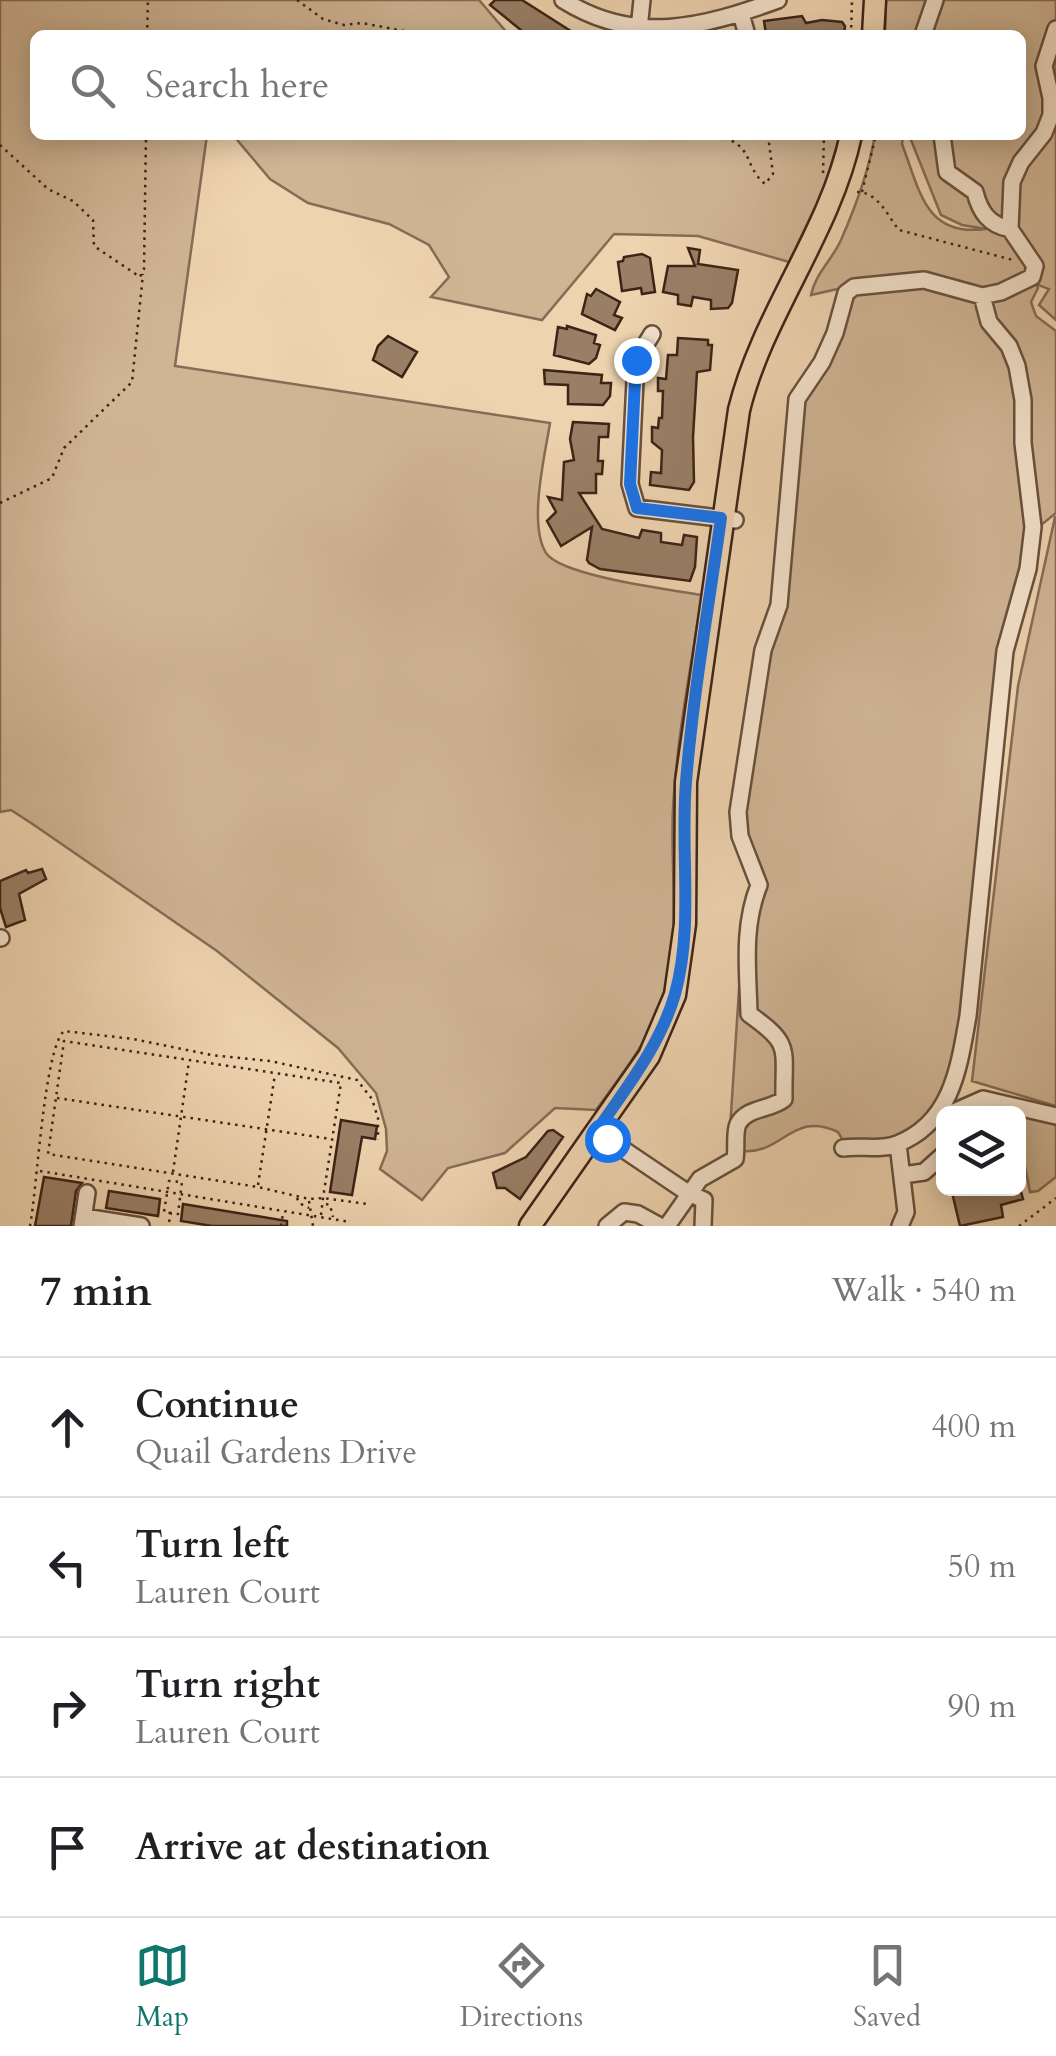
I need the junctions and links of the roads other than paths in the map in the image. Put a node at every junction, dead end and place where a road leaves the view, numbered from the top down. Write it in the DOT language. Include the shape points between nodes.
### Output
graph roads {
  1 [pos="563,0"];
  2 [pos="642,0"];
  3 [pos="778,0"];
  4 [pos="859,0"];
  5 [pos="875,0"];
  6 [pos="935,0"];
  7 [pos="741,14"];
  8 [pos="639,29"];
  9 [pos="1056,29"];
  10 [pos="746,30"];
  11 [pos="860,30"];
  12 [pos="873,30"];
  13 [pos="925,30"];
  14 [pos="850,140"];
  15 [pos="861,140"];
  16 [pos="943,140"];
  17 [pos="1010,229"];
  18 [pos="982,296"];
  19 [pos="652,334"];
  20 [pos="728,519"];
  21 [pos="946,1106"];
  22 [pos="965,1106"];
  23 [pos="1010,1106"];
  24 [pos="1026,1109"];
  25 [pos="1056,1116"];
  26 [pos="936,1118"];
  27 [pos="602,1135"];
  28 [pos="898,1144"];
  29 [pos="843,1148"];
  30 [pos="936,1161"];
  31 [pos="936,1175"];
  32 [pos="903,1178"];
  33 [pos="87,1193"];
  34 [pos="690,1194"];
  35 [pos="83,1221"];
  36 [pos="135,1226"];
  37 [pos="530,1226"];
  38 [pos="545,1226"];
  39 [pos="607,1226"];
  40 [pos="663,1226"];
  41 [pos="702,1226"];
  42 [pos="900,1226"];
  1 -- 8 [label="street" via="585,14"];
  2 -- 8 [label="street"];
  3 -- 7 [label="street"];
  4 -- 5 [label="street"];
  4 -- 11 [label="main road"];
  5 -- 12 [label="main road"];
  6 -- 13 [label="street"];
  7 -- 8 [label="street" via="694,26"];
  7 -- 10 [label="street"];
  9 -- 17 [label="street" via="1044,66 1051,115 1016,172"];
  14 -- 20 [label="main road" via="823,219 744,386"];
  15 -- 20 [label="main road" via="840,210 757,387"];
  16 -- 17 [label="street" via="947,172 975,192 980,210 996,226"];
  17 -- 18 [label="street" via="1035,266 1032,277"];
  18 -- 21 [label="street" via="989,322 1017,366 1032,550 1005,651 968,1016"];
  18 -- 34 [label="street" via="924,280 854,287 846,293 822,362 796,399 779,604 763,650 738,812 759,885 749,912 749,1014 782,1042 784,1099 741,1119 734,1159"];
  19 -- 20 [label="street" via="636,360 630,484 637,508"];
  20 -- 27 [label="main road" via="686,782 681,969 658,1039"];
  22 -- 23 [label="street" via="983,1100"];
  24 -- 25 [label="street"];
  26 -- 28 [label="street"];
  27 -- 34 [label="street"];
  27 -- 37 [label="main road"];
  27 -- 38 [label="main road"];
  28 -- 29 [label="street"];
  28 -- 32 [label="street"];
  30 -- 32 [label="street"];
  31 -- 32 [label="street" via="910,1183"];
  32 -- 42 [label="street" via="906,1212"];
  33 -- 35 [label="street"];
  34 -- 40 [label="street"];
  34 -- 41 [label="street" via="704,1200"];
  35 -- 36 [label="street"];
  39 -- 40 [label="street" via="624,1212"];
}
